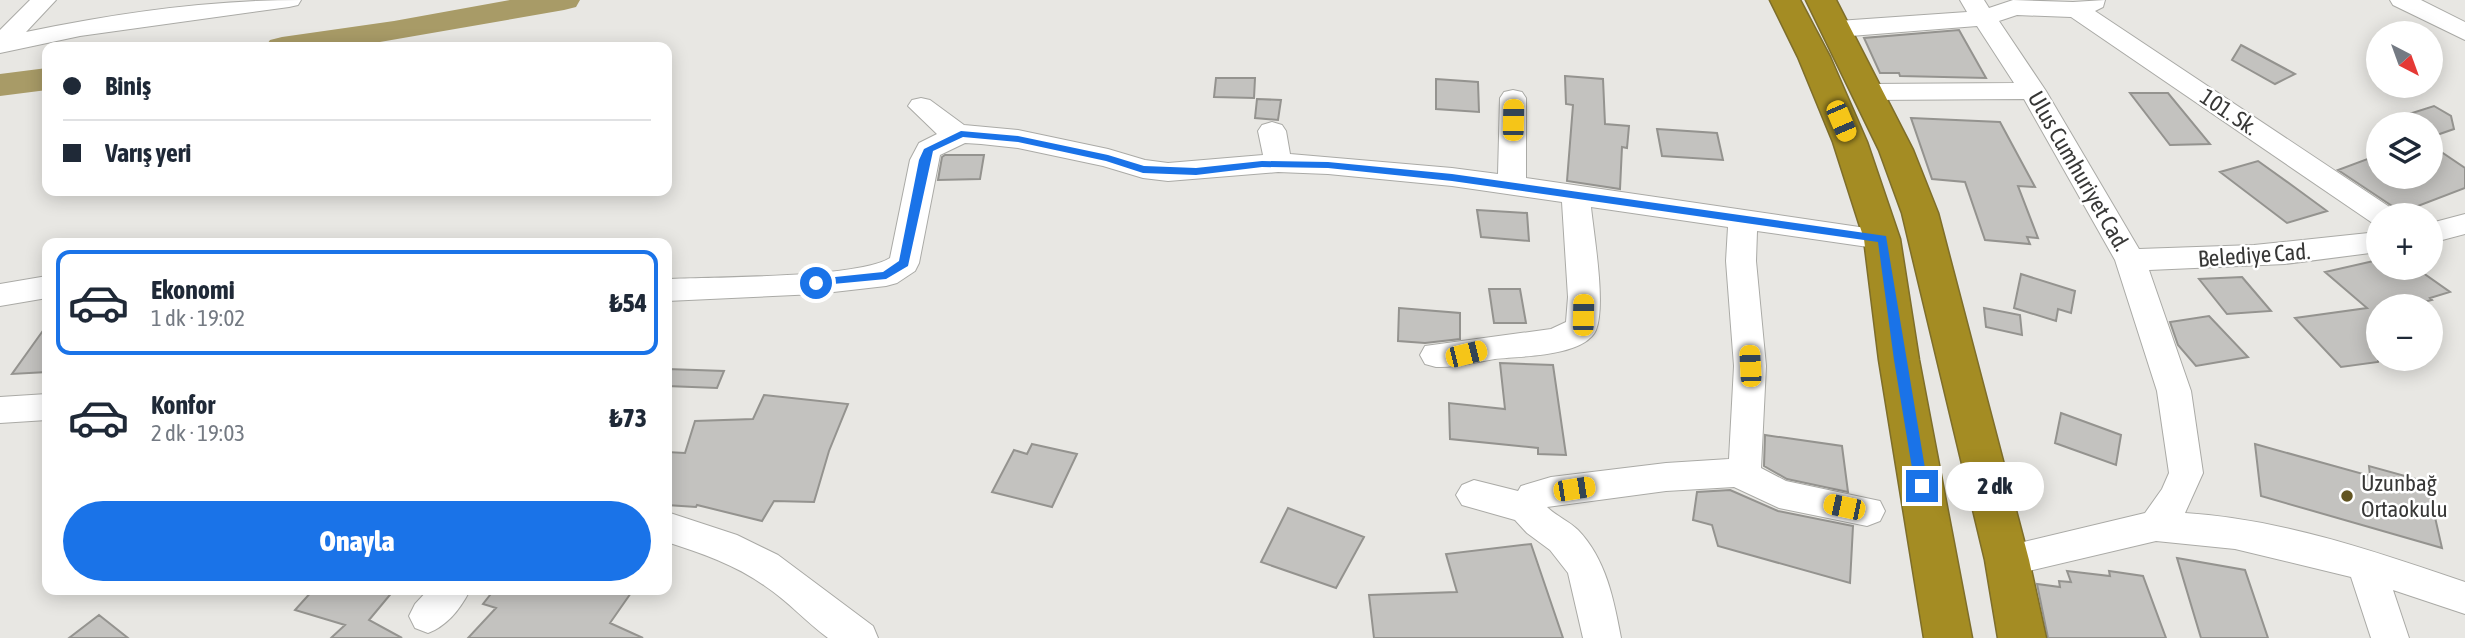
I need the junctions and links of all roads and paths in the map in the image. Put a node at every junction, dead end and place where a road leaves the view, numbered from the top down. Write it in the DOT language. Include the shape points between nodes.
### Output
graph roads {
  1 [pos="44,0"];
  2 [pos="289,0"];
  3 [pos="2402,0"];
  4 [pos="2088,5"];
  5 [pos="1976,7"];
  6 [pos="1811,8"];
  7 [pos="2465,32"];
  8 [pos="0,45"];
  9 [pos="2033,91"];
  10 [pos="1869,92"];
  11 [pos="1513,98"];
  12 [pos="921,106"];
  13 [pos="1272,131"];
  14 [pos="961,134"];
  15 [pos="1278,163"];
  16 [pos="1512,186"];
  17 [pos="1576,195"];
  18 [pos="2366,204"];
  19 [pos="1743,219"];
  20 [pos="2465,224"];
  21 [pos="2443,230"];
  22 [pos="1882,239"];
  23 [pos="2366,244"];
  24 [pos="2130,260"];
  25 [pos="42,288"];
  26 [pos="672,290"];
  27 [pos="0,295"];
  28 [pos="1436,355"];
  29 [pos="42,407"];
  30 [pos="0,410"];
  31 [pos="1738,472"];
  32 [pos="1474,495"];
  33 [pos="1527,508"];
  34 [pos="1867,511"];
  35 [pos="2156,526"];
  36 [pos="672,529"];
  37 [pos="2007,560"];
  38 [pos="2366,565"];
  39 [pos="2465,598"];
  40 [pos="859,638"];
  41 [pos="1602,638"];
  42 [pos="1948,638"];
  43 [pos="2022,638"];
  44 [pos="2390,638"];
  1 -- 8 [label="street"];
  2 -- 8 [label="street" via="80,28"];
  3 -- 7 [label="street"];
  4 -- 5 [label="street"];
  4 -- 18 [label="street, 101. Sk."];
  5 -- 6 [label="street"];
  5 -- 9 [label="street, Ulus Cumhuriyet Cad."];
  6 -- 10 [label="highway"];
  6 -- 22 [label="highway"];
  9 -- 10 [label="street"];
  9 -- 24 [label="street, Ulus Cumhuriyet Cad."];
  10 -- 37 [label="highway" via="1920,213"];
  11 -- 16 [label="street"];
  12 -- 14 [label="street"];
  13 -- 15 [label="street"];
  14 -- 15 [label="street" via="1018,139 1168,172"];
  14 -- 26 [label="street" via="929,149 904,263 886,275"];
  15 -- 16 [label="street"];
  16 -- 17 [label="street"];
  17 -- 19 [label="street"];
  17 -- 28 [label="street" via="1584,297 1581,328 1537,343"];
  19 -- 22 [label="street"];
  19 -- 31 [label="street" via="1741,261 1750,366 1746,464"];
  20 -- 21 [label="street"];
  22 -- 42 [label="highway"];
  23 -- 24 [label="street, Belediye Cad." via="2225,259"];
  24 -- 35 [label="street, Ulus Cumhuriyet Cad." via="2175,391 2186,473"];
  25 -- 27 [label="street"];
  29 -- 30 [label="street"];
  31 -- 33 [label="street" via="1551,491 1534,496"];
  31 -- 34 [label="street" via="1779,494"];
  32 -- 33 [label="street"];
  33 -- 41 [label="street" via="1536,522 1561,538 1581,560 1590,576"];
  35 -- 37 [label="street"];
  35 -- 38 [label="street" via="2248,535"];
  36 -- 40 [label="street" via="729,546 778,574"];
  37 -- 43 [label="highway"];
  38 -- 39 [label="street"];
  38 -- 44 [label="street"];
}
